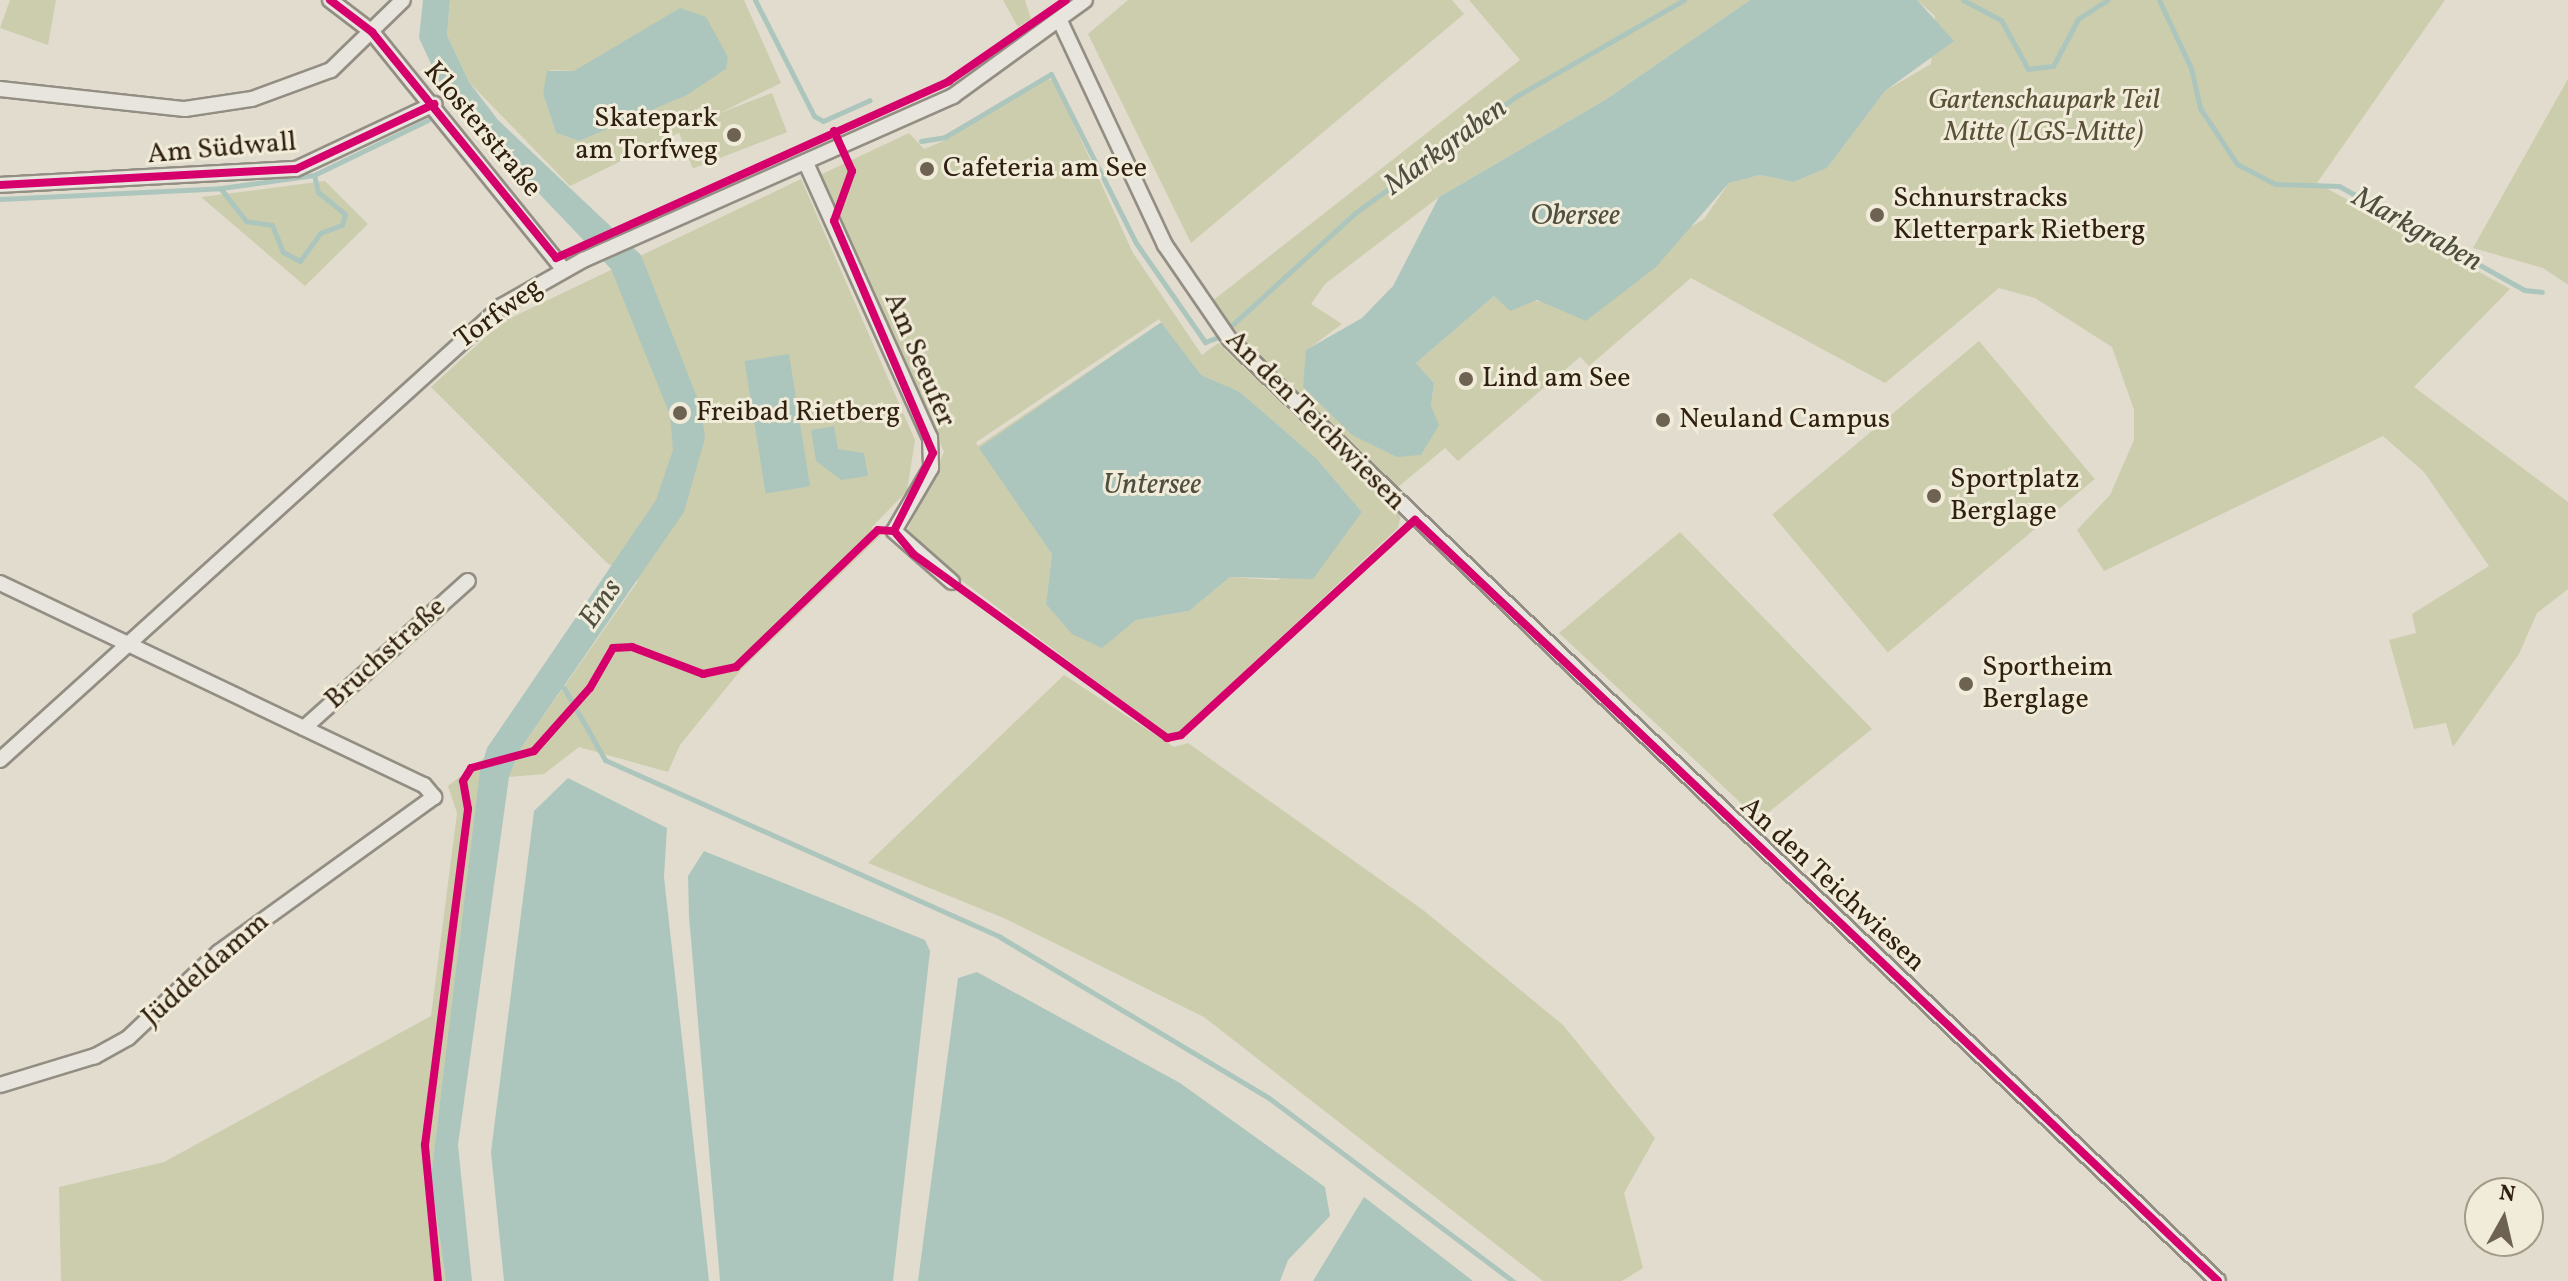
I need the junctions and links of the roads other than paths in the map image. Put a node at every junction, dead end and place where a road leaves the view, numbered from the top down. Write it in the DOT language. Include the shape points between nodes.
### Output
graph roads {
  1 [pos="330,0"];
  2 [pos="403,0"];
  3 [pos="1085,0"];
  4 [pos="1061,23"];
  5 [pos="372,32"];
  6 [pos="0,89"];
  7 [pos="434,104"];
  8 [pos="806,163"];
  9 [pos="0,185"];
  10 [pos="560,264"];
  11 [pos="468,581"];
  12 [pos="952,582"];
  13 [pos="0,583"];
  14 [pos="129,645"];
  15 [pos="304,728"];
  16 [pos="0,760"];
  17 [pos="434,797"];
  18 [pos="0,1085"];
  19 [pos="2218,1281"];
  1 -- 5 [label="street, Klosterstraße"];
  2 -- 5 [label="street"];
  3 -- 4 [label="street, Torfweg"];
  4 -- 8 [label="street, Torfweg" via="953,96"];
  4 -- 19 [label="street, An den Teichwiesen" via="1165,245 1230,340"];
  5 -- 6 [label="street" via="331,70 298,86 198,107"];
  5 -- 7 [label="street, Klosterstraße"];
  7 -- 9 [label="street, Am Südwall" via="296,169"];
  7 -- 10 [label="street, Klosterstraße"];
  8 -- 10 [label="street, Torfweg" via="583,260"];
  8 -- 12 [label="street, Am Seeufer" via="930,437 931,468 894,531"];
  10 -- 14 [label="street, Torfweg" via="467,332"];
  11 -- 15 [label="street, Bruchstraße"];
  13 -- 14 [label="street, Bruchstraße"];
  14 -- 15 [label="street, Bruchstraße"];
  14 -- 16 [label="street, Torfweg"];
  15 -- 17 [label="street, Bruchstraße"];
  17 -- 18 [label="street, Jüddeldamm" via="219,952 128,1038 95,1056"];
}
